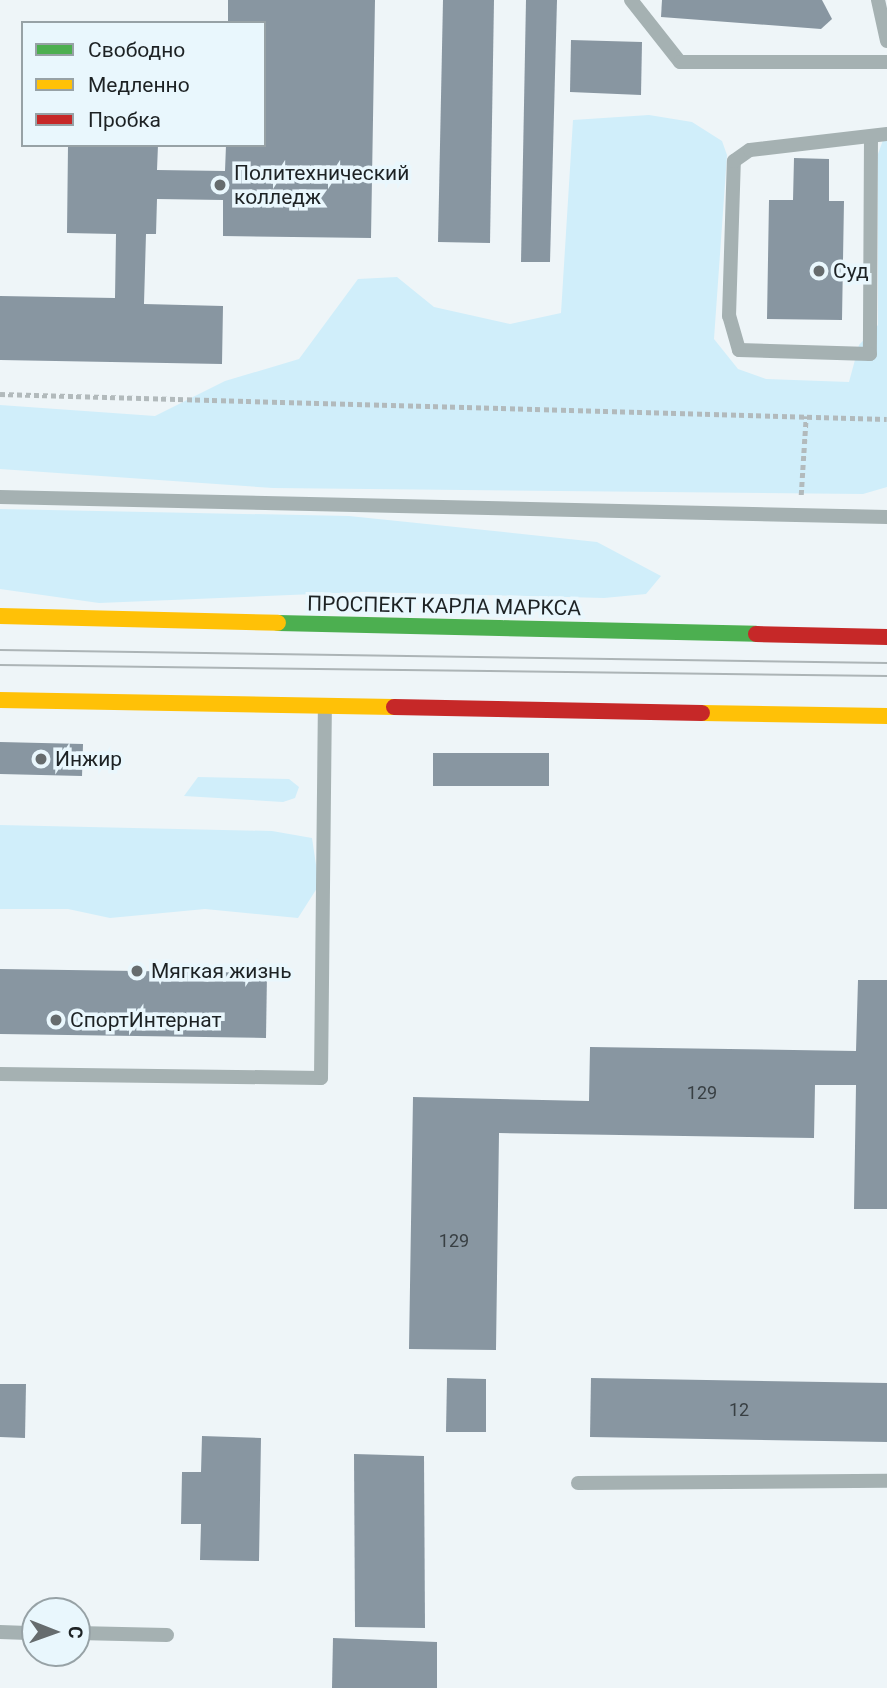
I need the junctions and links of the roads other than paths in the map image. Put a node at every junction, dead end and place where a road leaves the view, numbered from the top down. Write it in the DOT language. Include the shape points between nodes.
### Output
graph roads {
  1 [pos="631,0"];
  2 [pos="878,0"];
  3 [pos="887,41"];
  4 [pos="887,62"];
  5 [pos="887,134"];
  6 [pos="871,137"];
  7 [pos="0,497"];
  8 [pos="887,517"];
  9 [pos="0,616"];
  10 [pos="887,637"];
  11 [pos="0,700"];
  12 [pos="325,706"];
  13 [pos="887,716"];
  14 [pos="0,1074"];
  15 [pos="887,1481"];
  16 [pos="578,1483"];
  17 [pos="0,1632"];
  18 [pos="21,1633"];
  19 [pos="91,1633"];
  20 [pos="167,1635"];
  1 -- 4 [label="lane" via="680,62"];
  2 -- 3 [label="lane"];
  5 -- 6 [label="lane"];
  6 -- 6 [label="lane" via="870,354 739,349 729,316 734,160 750,150"];
  7 -- 8 [label="lane"];
  9 -- 10 [label="main road, ПРОСПЕКТ КАРЛА МАРКСА"];
  11 -- 12 [label="main road"];
  12 -- 13 [label="main road"];
  12 -- 14 [label="lane" via="321,1078"];
  15 -- 16 [label="lane"];
  17 -- 18 [label="lane"];
  19 -- 20 [label="lane"];
}
